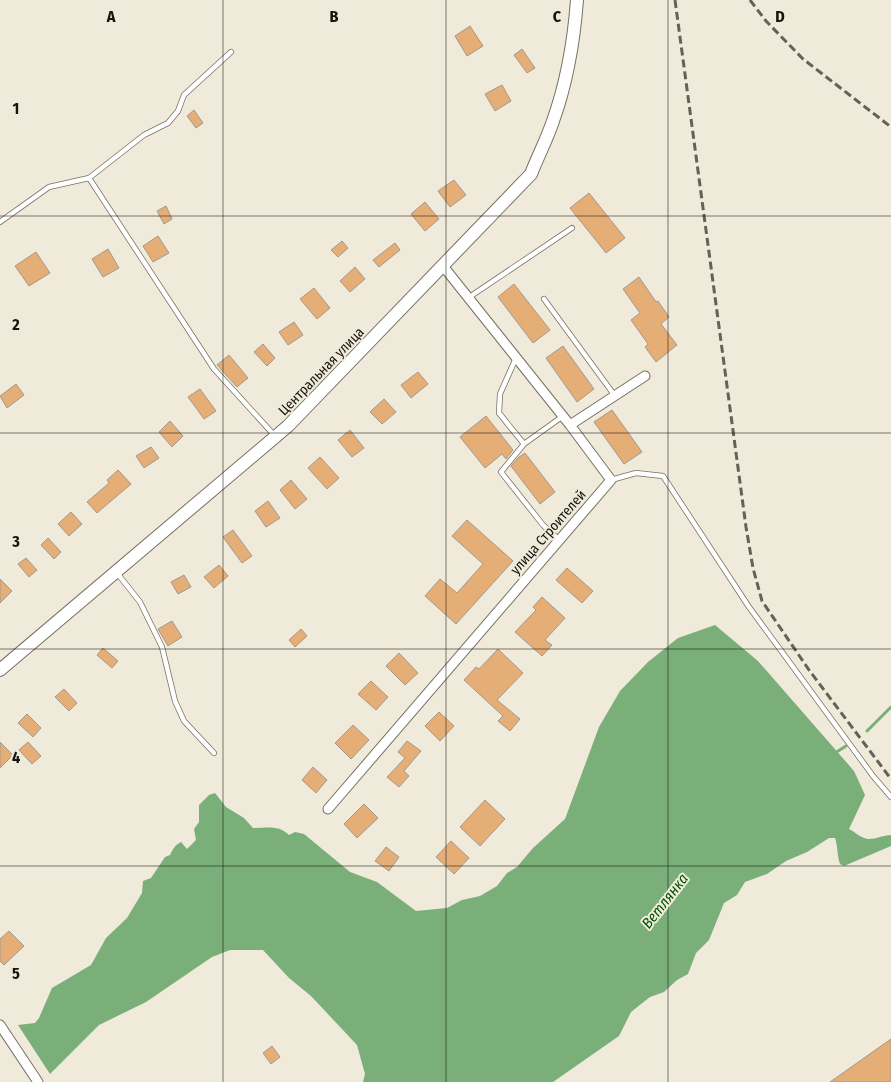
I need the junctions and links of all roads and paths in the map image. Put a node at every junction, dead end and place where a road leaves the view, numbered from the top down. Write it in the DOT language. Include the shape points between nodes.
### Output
graph roads {
  1 [pos="577,0"];
  2 [pos="231,52"];
  3 [pos="89,178"];
  4 [pos="0,222"];
  5 [pos="572,228"];
  6 [pos="443,266"];
  7 [pos="468,298"];
  8 [pos="544,299"];
  9 [pos="516,358"];
  10 [pos="645,376"];
  11 [pos="615,396"];
  12 [pos="563,416"];
  13 [pos="570,425"];
  14 [pos="276,437"];
  15 [pos="524,444"];
  16 [pos="611,480"];
  17 [pos="559,540"];
  18 [pos="116,572"];
  19 [pos="0,670"];
  20 [pos="214,753"];
  21 [pos="891,797"];
  22 [pos="328,809"];
  23 [pos="0,1025"];
  24 [pos="38,1082"];
  1 -- 6 [label="main road, Центральная улица" via="564,84 553,121 530,174"];
  2 -- 3 [label="lane" via="184,95 178,111 168,123 144,135"];
  3 -- 4 [label="lane" via="49,187"];
  3 -- 14 [label="lane" via="214,369"];
  5 -- 7 [label="lane"];
  6 -- 7 [label="street"];
  6 -- 14 [label="main road, Центральная улица"];
  7 -- 9 [label="street"];
  8 -- 11 [label="lane"];
  9 -- 12 [label="street"];
  9 -- 15 [label="lane" via="500,394 499,413"];
  10 -- 11 [label="street"];
  11 -- 13 [label="street"];
  12 -- 13 [label="street"];
  12 -- 15 [label="lane"];
  13 -- 16 [label="street"];
  14 -- 18 [label="main road, Центральная улица"];
  15 -- 17 [label="lane" via="501,472 542,526"];
  16 -- 17 [label="street, улица Строителей"];
  16 -- 21 [label="lane" via="636,473 664,476 749,607"];
  17 -- 22 [label="street, улица Строителей"];
  18 -- 19 [label="main road, Центральная улица"];
  18 -- 20 [label="lane" via="140,602 162,647 175,701 184,721"];
  23 -- 24 [label="street"];
}
